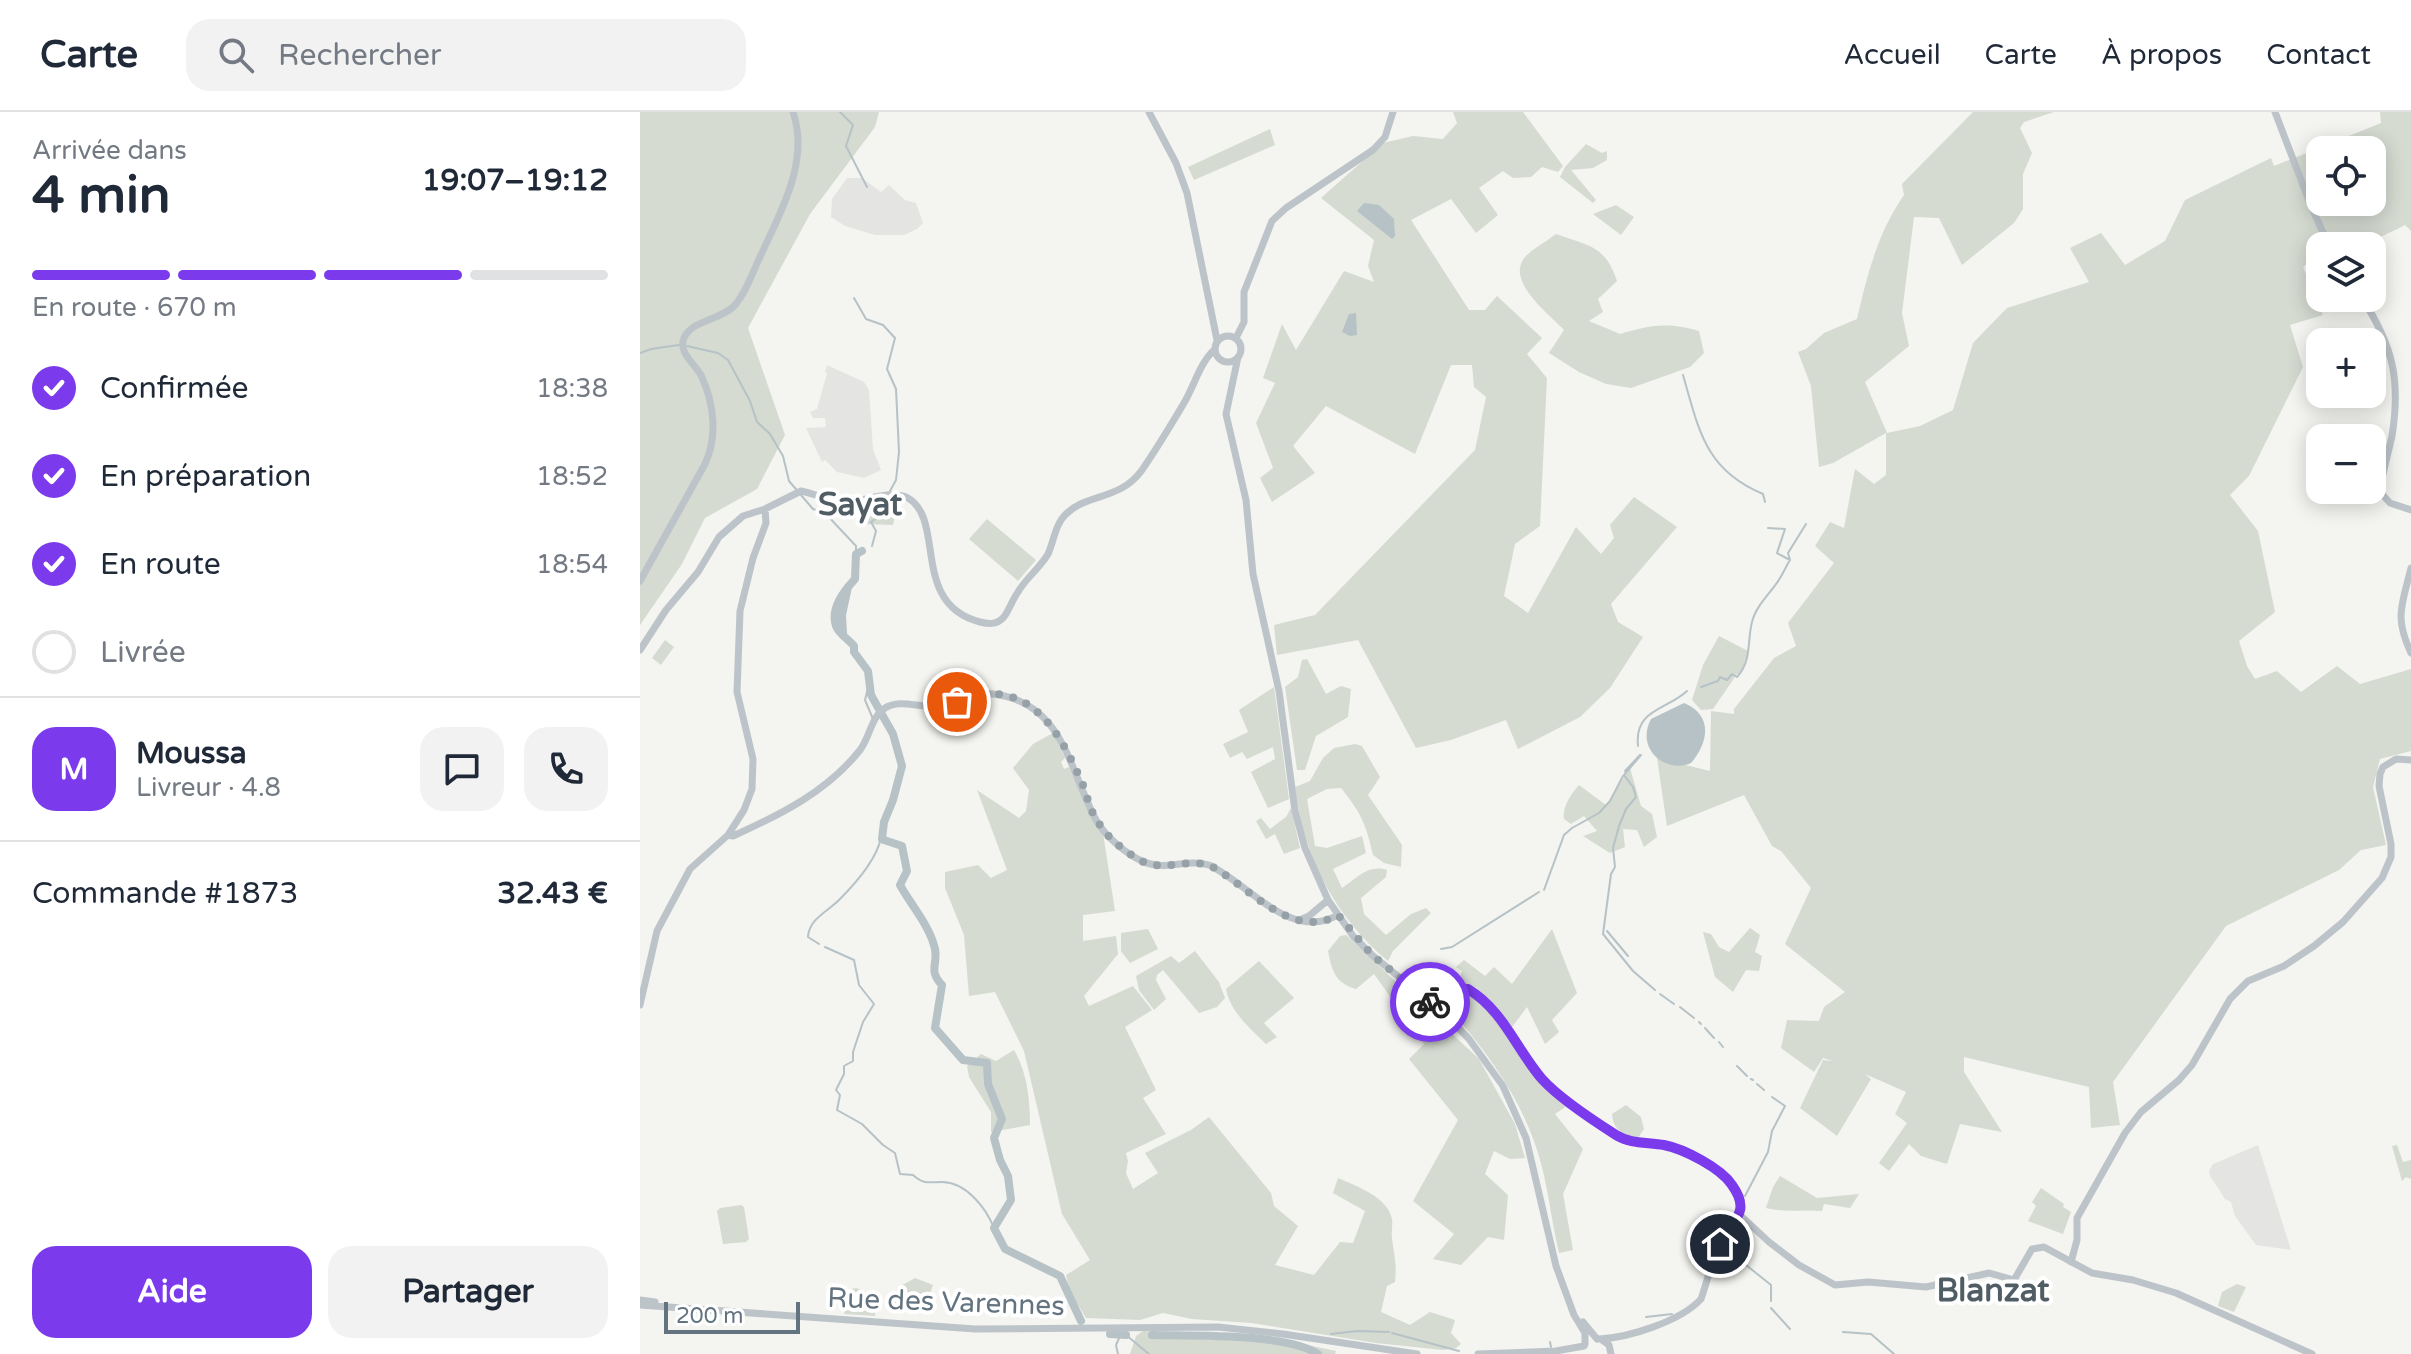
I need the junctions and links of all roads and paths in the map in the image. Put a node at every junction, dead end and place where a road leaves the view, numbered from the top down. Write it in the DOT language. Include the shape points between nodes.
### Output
graph roads {
  1 [pos="793,112"];
  2 [pos="1149,112"];
  3 [pos="1393,112"];
  4 [pos="2275,112"];
  5 [pos="2323,232"];
  6 [pos="2371,312"];
  7 [pos="1220,338"];
  8 [pos="1236,338"];
  9 [pos="1219,356"];
  10 [pos="1238,357"];
  11 [pos="1233,378"];
  12 [pos="765,509"];
  13 [pos="2411,511"];
  14 [pos="2411,568"];
  15 [pos="640,581"];
  16 [pos="640,650"];
  17 [pos="2411,653"];
  18 [pos="2411,760"];
  19 [pos="728,835"];
  20 [pos="1328,900"];
  21 [pos="1338,915"];
  22 [pos="1296,920"];
  23 [pos="1468,989"];
  24 [pos="1421,995"];
  25 [pos="640,1005"];
  26 [pos="1436,1007"];
  27 [pos="1740,1215"];
  28 [pos="2071,1262"];
  29 [pos="1566,1294"];
  30 [pos="640,1303"];
  31 [pos="1630,1334"];
  32 [pos="1598,1339"];
  33 [pos="1583,1348"];
  34 [pos="1556,1351"];
  35 [pos="1611,1353"];
  36 [pos="1417,1354"];
  37 [pos="1478,1354"];
  38 [pos="1569,1354"];
  39 [pos="2312,1354"];
  1 -- 15 [label="street" via="797,133 792,181 746,287 729,310 692,328 684,340 683,349 708,397 712,444"];
  2 -- 7 [label="street" via="1187,193"];
  3 -- 8 [label="street" via="1385,137 1373,150 1272,221 1244,292 1244,322"];
  4 -- 5 [label="street"];
  6 -- 13 [label="street" via="2395,371 2393,429 2380,489 2384,498"];
  7 -- 8 [label="street"];
  7 -- 9 [label="street"];
  8 -- 10 [label="street" via="1241,347"];
  9 -- 10 [label="street" via="1234,361"];
  9 -- 11 [label="street"];
  9 -- 12 [label="street" via="1208,361 1135,478 1118,492 1063,517 1047,556 997,622 966,617 943,595 934,578 928,534 915,504 906,497 845,502 798,491"];
  10 -- 11 [label="street"];
  11 -- 20 [label="street" via="1228,429 1240,462 1253,574 1279,691 1298,825"];
  12 -- 16 [label="street" via="743,516 718,538"];
  12 -- 19 [label="street" via="766,523 742,598 739,626 737,699 754,773 744,810"];
  14 -- 17 [label="street" via="2400,618"];
  18 -- 28 [label="street" via="2389,762 2380,774 2391,844 2382,878 2314,946 2248,981 2230,999 2192,1065 2125,1133 2077,1218"];
  19 -- 22 [label="street" via="768,820 832,780 862,748 880,712 894,704 932,707 989,694 1029,704 1055,732 1100,826 1142,862 1209,865"];
  19 -- 25 [label="street" via="690,869 657,931"];
  20 -- 21 [label="street"];
  20 -- 22 [label="street"];
  21 -- 22 [label="street" via="1321,922"];
  21 -- 24 [label="street" via="1372,955"];
  23 -- 24 [label="street" via="1451,984"];
  23 -- 26 [label="street" via="1448,992"];
  23 -- 27 [label="street" via="1503,1020 1551,1088 1618,1136 1670,1146 1717,1169 1739,1196"];
  24 -- 26 [label="street"];
  26 -- 29 [label="street" via="1486,1061 1516,1113"];
  27 -- 28 [label="street" via="1769,1242 1829,1284 1840,1286 1868,1282 1926,1287 1995,1273 2014,1280 2036,1247"];
  27 -- 31 [label="street" via="1720,1244 1696,1305"];
  28 -- 39 [label="street" via="2092,1273 2189,1298"];
  29 -- 32 [label="street"];
  29 -- 33 [label="street" via="1585,1333"];
  30 -- 36 [label="street, Rue des Varennes" via="975,1329 1205,1326"];
  31 -- 32 [label="street"];
  31 -- 35 [label="street"];
  32 -- 33 [label="street"];
  32 -- 35 [label="street"];
  33 -- 34 [label="street"];
  34 -- 37 [label="street"];
  34 -- 38 [label="street"];
}
